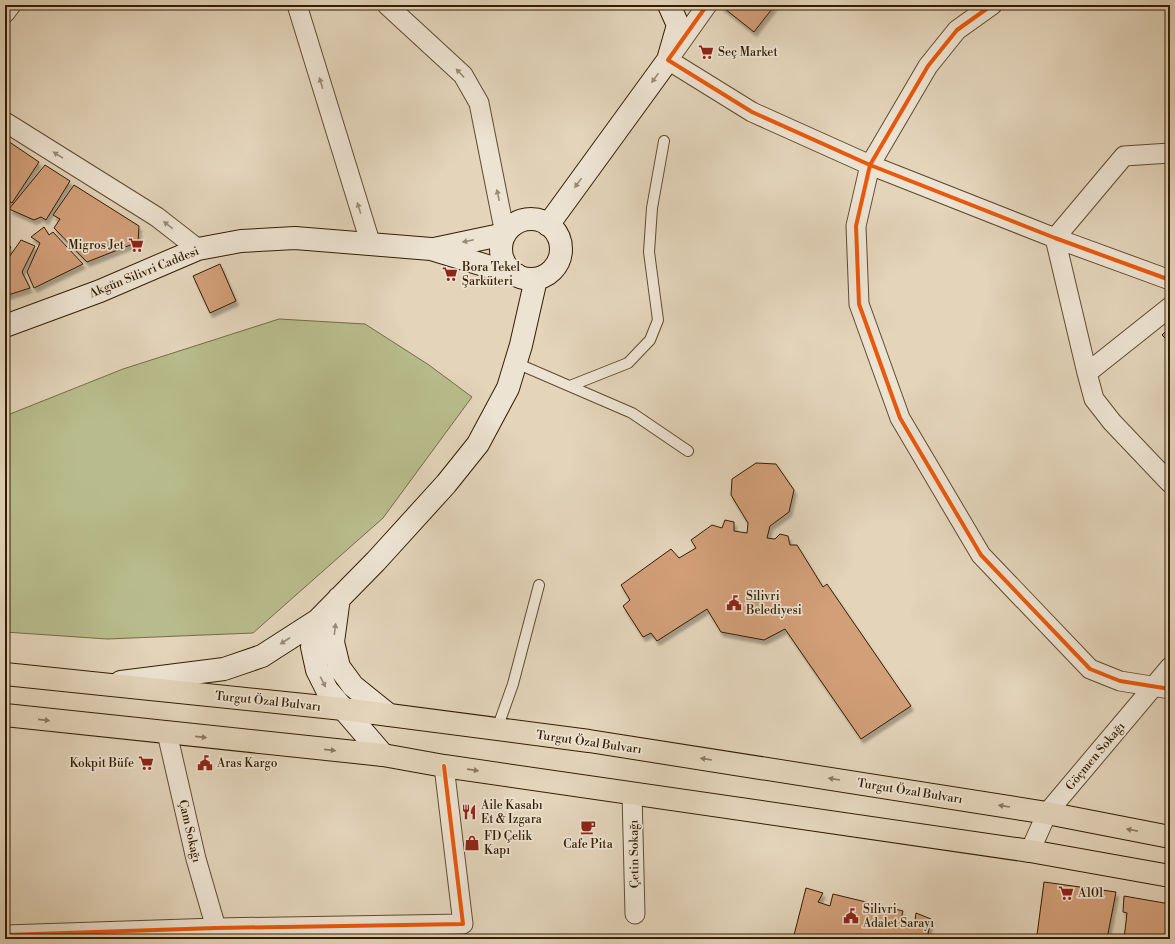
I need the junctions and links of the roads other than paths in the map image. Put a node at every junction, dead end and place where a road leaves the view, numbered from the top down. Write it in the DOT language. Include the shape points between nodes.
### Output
graph roads {
  1 [pos="11,5"];
  2 [pos="297,5"];
  3 [pos="387,5"];
  4 [pos="669,5"];
  5 [pos="707,5"];
  6 [pos="992,5"];
  7 [pos="5,13"];
  8 [pos="668,60"];
  9 [pos="5,122"];
  10 [pos="664,141"];
  11 [pos="1170,153"];
  12 [pos="870,165"];
  13 [pos="548,225"];
  14 [pos="505,234"];
  15 [pos="1055,238"];
  16 [pos="371,245"];
  17 [pos="198,249"];
  18 [pos="431,249"];
  19 [pos="526,277"];
  20 [pos="1170,280"];
  21 [pos="1170,307"];
  22 [pos="5,326"];
  23 [pos="516,363"];
  24 [pos="1086,373"];
  25 [pos="570,386"];
  26 [pos="688,451"];
  27 [pos="1170,483"];
  28 [pos="539,585"];
  29 [pos="339,598"];
  30 [pos="318,620"];
  31 [pos="1170,667"];
  32 [pos="5,674"];
  33 [pos="104,684"];
  34 [pos="1162,688"];
  35 [pos="343,709"];
  36 [pos="5,715"];
  37 [pos="389,715"];
  38 [pos="496,729"];
  39 [pos="167,733"];
  40 [pos="383,755"];
  41 [pos="444,766"];
  42 [pos="632,793"];
  43 [pos="1047,813"];
  44 [pos="1170,837"];
  45 [pos="1030,851"];
  46 [pos="1170,876"];
  47 [pos="635,914"];
  48 [pos="216,928"];
  49 [pos="5,935"];
  50 [pos="6,939"];
  1 -- 7 [label="street"];
  16 -- 2 [label="street, one-way"];
  14 -- 3 [label="street, one-way" via="479,103 463,75"];
  4 -- 8 [label="main road" via="678,25"];
  5 -- 8 [label="street"];
  6 -- 12 [label="street" via="957,30 928,66"];
  8 -- 12 [label="street" via="752,112"];
  8 -- 13 [label="main road, one-way"];
  17 -- 9 [label="street, one-way" via="157,217"];
  10 -- 25 [label="lane" via="652,208 650,252 658,320 650,340 628,363"];
  11 -- 15 [label="street" via="1124,156"];
  12 -- 15 [label="street"];
  12 -- 34 [label="street" via="856,226 858,304 900,418 981,555 1090,669 1120,681"];
  13 -- 14 [label="main road" via="540,220 520,221"];
  13 -- 19 [label="main road" via="560,241 559,260 546,275"];
  14 -- 18 [label="main road, one-way"];
  14 -- 19 [label="main road" via="501,252 504,261 509,269"];
  15 -- 20 [label="street"];
  15 -- 24 [label="street"];
  16 -- 17 [label="main road, Akgün Silivri Caddesi" via="296,238 241,241"];
  16 -- 18 [label="main road, Akgün Silivri Caddesi"];
  17 -- 22 [label="main road, Akgün Silivri Caddesi" via="100,291"];
  18 -- 19 [label="main road"];
  19 -- 23 [label="main road"];
  21 -- 24 [label="street"];
  23 -- 25 [label="lane"];
  23 -- 29 [label="main road" via="508,388 478,444 446,484"];
  24 -- 27 [label="street" via="1094,400"];
  25 -- 26 [label="lane" via="632,413"];
  28 -- 38 [label="lane" via="513,684"];
  29 -- 30 [label="main road"];
  37 -- 29 [label="main road, one-way" via="353,686 339,667 333,642"];
  30 -- 33 [label="main road, one-way" via="262,656 224,669"];
  30 -- 35 [label="main road, one-way" via="312,647 317,670 327,690"];
  31 -- 34 [label="street, Göçmen Sokağı"];
  32 -- 33 [label="main road, Turgut Özal Bulvarı"];
  33 -- 35 [label="main road, Turgut Özal Bulvarı"];
  34 -- 43 [label="street, Göçmen Sokağı"];
  35 -- 37 [label="main road, Turgut Özal Bulvarı"];
  35 -- 40 [label="main road"];
  36 -- 39 [label="main road, one-way"];
  37 -- 38 [label="main road, Turgut Özal Bulvarı"];
  43 -- 38 [label="main road, Turgut Özal Bulvarı, one-way" via="589,741"];
  39 -- 40 [label="main road, one-way"];
  39 -- 48 [label="street, Çam Sokağı" via="196,859"];
  40 -- 41 [label="main road"];
  41 -- 42 [label="main road, one-way"];
  41 -- 48 [label="street" via="463,924"];
  42 -- 45 [label="main road"];
  42 -- 47 [label="street, Çetin Sokağı"];
  44 -- 43 [label="main road, Turgut Özal Bulvarı, one-way"];
  43 -- 45 [label="street, Göçmen Sokağı"];
  45 -- 46 [label="main road"];
  48 -- 49 [label="street"];
  49 -- 50 [label="street"];
}
